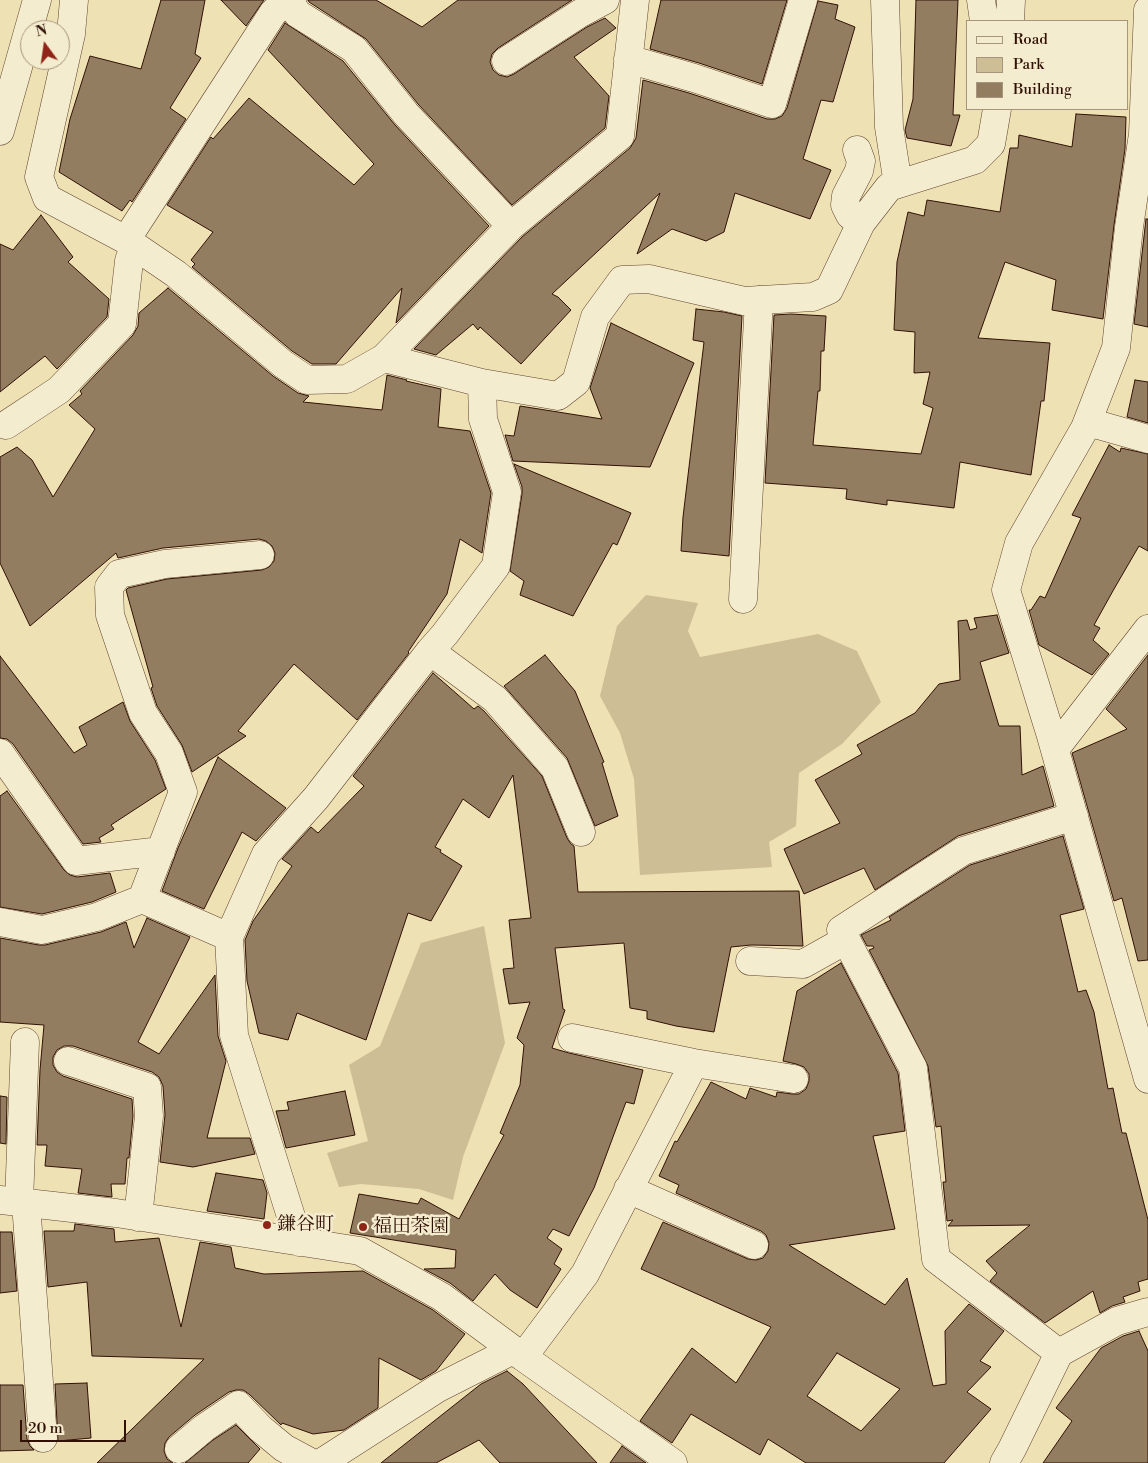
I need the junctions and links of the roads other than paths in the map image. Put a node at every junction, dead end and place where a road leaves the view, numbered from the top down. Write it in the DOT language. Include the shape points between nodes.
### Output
graph roads {
  1 [pos="37,0"];
  2 [pos="74,0"];
  3 [pos="286,0"];
  4 [pos="292,0"];
  5 [pos="605,0"];
  6 [pos="635,0"];
  7 [pos="803,0"];
  8 [pos="885,0"];
  9 [pos="981,0"];
  10 [pos="1011,0"];
  11 [pos="1148,10"];
  12 [pos="984,20"];
  13 [pos="1010,20"];
  14 [pos="628,59"];
  15 [pos="506,61"];
  16 [pos="997,110"];
  17 [pos="0,131"];
  18 [pos="857,150"];
  19 [pos="898,184"];
  20 [pos="861,224"];
  21 [pos="511,226"];
  22 [pos="1138,228"];
  23 [pos="130,243"];
  24 [pos="759,300"];
  25 [pos="384,358"];
  26 [pos="482,383"];
  27 [pos="1088,422"];
  28 [pos="6,425"];
  29 [pos="1148,438"];
  30 [pos="260,555"];
  31 [pos="743,599"];
  32 [pos="1148,628"];
  33 [pos="430,651"];
  34 [pos="1055,749"];
  35 [pos="0,753"];
  36 [pos="1074,816"];
  37 [pos="581,832"];
  38 [pos="161,851"];
  39 [pos="142,899"];
  40 [pos="0,922"];
  41 [pos="229,936"];
  42 [pos="846,940"];
  43 [pos="750,961"];
  44 [pos="572,1038"];
  45 [pos="24,1042"];
  46 [pos="68,1061"];
  47 [pos="694,1063"];
  48 [pos="794,1079"];
  49 [pos="1148,1079"];
  50 [pos="628,1189"];
  51 [pos="15,1201"];
  52 [pos="138,1217"];
  53 [pos="299,1242"];
  54 [pos="754,1245"];
  55 [pos="1148,1312"];
  56 [pos="1059,1353"];
  57 [pos="518,1354"];
  58 [pos="43,1438"];
  59 [pos="179,1449"];
  60 [pos="312,1463"];
  61 [pos="321,1463"];
  62 [pos="673,1463"];
  63 [pos="1004,1463"];
  1 -- 17 [label="street"];
  2 -- 23 [label="street" via="72,34 39,177 47,198"];
  3 -- 23 [label="street" via="273,13"];
  4 -- 21 [label="street" via="298,14 354,49 406,114"];
  5 -- 15 [label="street"];
  6 -- 14 [label="street"];
  7 -- 14 [label="street" via="772,104"];
  8 -- 19 [label="street" via="889,127"];
  9 -- 12 [label="street"];
  10 -- 13 [label="street"];
  11 -- 22 [label="street"];
  14 -- 21 [label="street" via="620,136"];
  16 -- 19 [label="street" via="991,144 975,160"];
  18 -- 20 [label="street" via="860,171 846,196 845,205 850,215"];
  19 -- 20 [label="street" via="889,187"];
  20 -- 24 [label="street" via="829,290 813,297"];
  21 -- 25 [label="street"];
  22 -- 27 [label="street" via="1116,348"];
  23 -- 25 [label="street" via="176,274 283,364 307,380 347,379"];
  23 -- 28 [label="street" via="122,324 59,390"];
  24 -- 26 [label="street" via="744,301 650,279 622,280 595,317 576,382 558,396"];
  24 -- 31 [label="street"];
  25 -- 26 [label="street"];
  26 -- 33 [label="street" via="483,419 508,492 496,566"];
  27 -- 29 [label="street"];
  27 -- 34 [label="street" via="1019,543 1006,590"];
  30 -- 38 [label="street" via="165,564 118,574 109,587 110,615 143,713 169,752 183,792"];
  32 -- 34 [label="street"];
  33 -- 37 [label="street" via="495,699 555,768"];
  33 -- 41 [label="street" via="316,798 266,854"];
  34 -- 36 [label="street"];
  35 -- 38 [label="street" via="76,861"];
  36 -- 42 [label="street" via="963,851 840,930"];
  36 -- 49 [label="street"];
  38 -- 39 [label="street"];
  39 -- 40 [label="street" via="97,917 42,930"];
  39 -- 41 [label="street"];
  41 -- 53 [label="street" via="234,1035"];
  42 -- 43 [label="street" via="803,964"];
  42 -- 56 [label="street" via="914,1068 936,1259"];
  44 -- 47 [label="street"];
  45 -- 51 [label="street"];
  46 -- 52 [label="street" via="147,1087 148,1116"];
  47 -- 48 [label="street"];
  47 -- 50 [label="street"];
  50 -- 54 [label="street"];
  50 -- 57 [label="street" via="585,1274"];
  51 -- 52 [label="street"];
  51 -- 58 [label="street"];
  52 -- 53 [label="street"];
  53 -- 57 [label="street" via="360,1251 442,1297"];
  55 -- 56 [label="street" via="1117,1321"];
  56 -- 63 [label="street"];
  57 -- 61 [label="street" via="438,1388"];
  57 -- 62 [label="street"];
  59 -- 60 [label="street" via="238,1405 284,1448"];
}
